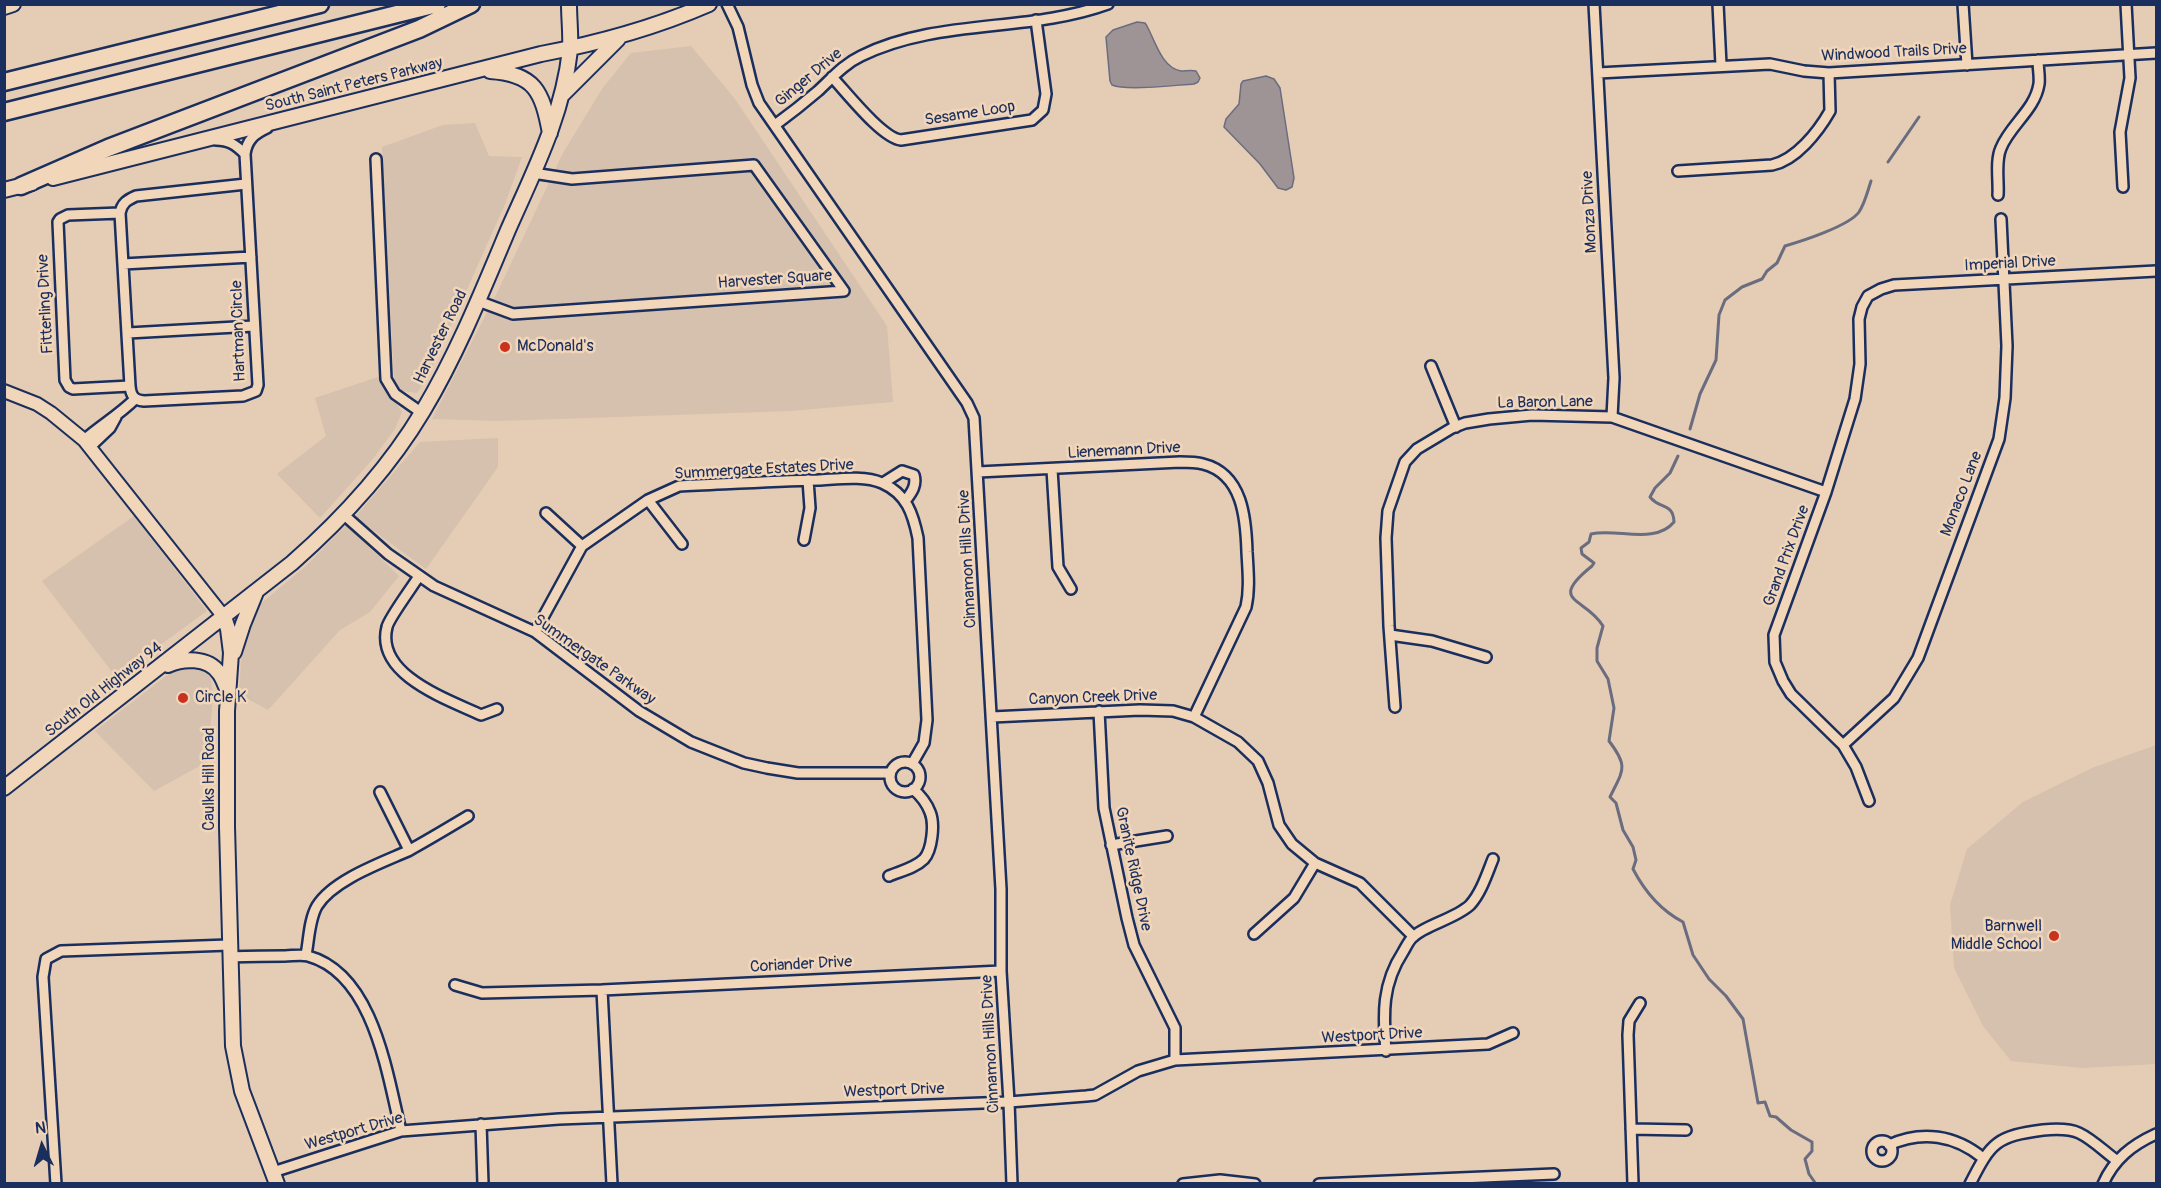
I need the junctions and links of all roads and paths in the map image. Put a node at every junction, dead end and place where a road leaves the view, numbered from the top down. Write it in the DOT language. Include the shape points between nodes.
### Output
graph roads {
  1 [pos="13,4"];
  2 [pos="320,4"];
  3 [pos="437,4"];
  4 [pos="471,4"];
  5 [pos="569,4"];
  6 [pos="709,4"];
  7 [pos="726,4"];
  8 [pos="1108,4"];
  9 [pos="1594,4"];
  10 [pos="1718,4"];
  11 [pos="1963,4"];
  12 [pos="2126,4"];
  13 [pos="4,7"];
  14 [pos="1036,20"];
  15 [pos="622,36"];
  16 [pos="570,48"];
  17 [pos="2157,53"];
  18 [pos="2130,55"];
  19 [pos="2038,60"];
  20 [pos="1721,65"];
  21 [pos="1966,65"];
  22 [pos="477,70"];
  23 [pos="1598,73"];
  24 [pos="1828,73"];
  25 [pos="832,77"];
  26 [pos="4,82"];
  27 [pos="562,95"];
  28 [pos="4,112"];
  29 [pos="276,122"];
  30 [pos="775,125"];
  31 [pos="550,135"];
  32 [pos="204,141"];
  33 [pos="245,154"];
  34 [pos="376,159"];
  35 [pos="1678,171"];
  36 [pos="533,173"];
  37 [pos="246,184"];
  38 [pos="13,188"];
  39 [pos="2123,188"];
  40 [pos="1998,195"];
  41 [pos="120,213"];
  42 [pos="2001,219"];
  43 [pos="250,258"];
  44 [pos="123,264"];
  45 [pos="2157,271"];
  46 [pos="2004,280"];
  47 [pos="1868,296"];
  48 [pos="478,301"];
  49 [pos="254,326"];
  50 [pos="128,333"];
  51 [pos="1431,366"];
  52 [pos="130,386"];
  53 [pos="4,391"];
  54 [pos="135,399"];
  55 [pos="422,413"];
  56 [pos="1612,417"];
  57 [pos="1456,427"];
  58 [pos="87,444"];
  59 [pos="1052,469"];
  60 [pos="978,472"];
  61 [pos="808,480"];
  62 [pos="883,483"];
  63 [pos="1826,492"];
  64 [pos="648,500"];
  65 [pos="906,500"];
  66 [pos="546,513"];
  67 [pos="343,514"];
  68 [pos="804,540"];
  69 [pos="682,544"];
  70 [pos="582,546"];
  71 [pos="419,576"];
  72 [pos="1071,589"];
  73 [pos="257,590"];
  74 [pos="224,617"];
  75 [pos="535,632"];
  76 [pos="1390,635"];
  77 [pos="1486,657"];
  78 [pos="230,666"];
  79 [pos="155,671"];
  80 [pos="228,691"];
  81 [pos="1395,707"];
  82 [pos="497,709"];
  83 [pos="1099,711"];
  84 [pos="992,717"];
  85 [pos="1194,717"];
  86 [pos="1843,745"];
  87 [pos="912,764"];
  88 [pos="890,773"];
  89 [pos="4,788"];
  90 [pos="914,789"];
  91 [pos="380,792"];
  92 [pos="1869,801"];
  93 [pos="468,816"];
  94 [pos="1167,836"];
  95 [pos="1111,845"];
  96 [pos="409,850"];
  97 [pos="1493,859"];
  98 [pos="1315,863"];
  99 [pos="889,876"];
  100 [pos="1254,934"];
  101 [pos="1413,936"];
  102 [pos="230,951"];
  103 [pos="306,956"];
  104 [pos="1001,971"];
  105 [pos="455,985"];
  106 [pos="602,990"];
  107 [pos="1640,1003"];
  108 [pos="1513,1033"];
  109 [pos="1386,1051"];
  110 [pos="1175,1060"];
  111 [pos="1009,1102"];
  112 [pos="609,1118"];
  113 [pos="481,1124"];
  114 [pos="1631,1129"];
  115 [pos="1686,1130"];
  116 [pos="401,1131"];
  117 [pos="2157,1134"];
  118 [pos="1889,1145"];
  119 [pos="1983,1158"];
  120 [pos="2116,1160"];
  121 [pos="1554,1174"];
  122 [pos="275,1178"];
  123 [pos="56,1184"];
  124 [pos="483,1184"];
  125 [pos="612,1184"];
  126 [pos="1012,1184"];
  127 [pos="1183,1184"];
  128 [pos="1255,1184"];
  129 [pos="1319,1184"];
  130 [pos="1633,1184"];
  131 [pos="1970,1184"];
  132 [pos="2103,1184"];
  1 -- 13 [label="main road"];
  2 -- 26 [label="highway"];
  3 -- 28 [label="highway"];
  4 -- 38 [label="highway"];
  5 -- 16 [label="main road, Harvester Road"];
  6 -- 15 [label="main road, South Saint Peters Parkway"];
  7 -- 30 [label="street, Cinnamon Hills Drive" via="738,27 752,86"];
  8 -- 14 [label="street, Ginger Drive"];
  9 -- 23 [label="street, Monza Drive"];
  10 -- 20 [label="street"];
  11 -- 21 [label="street"];
  12 -- 18 [label="street"];
  14 -- 25 [label="street, Ginger Drive" via="902,39 857,57"];
  14 -- 25 [label="street, Sesame Loop" via="1046,94 1043,110 1032,120 894,139"];
  15 -- 16 [label="main road, South Saint Peters Parkway"];
  15 -- 27 [label="main road"];
  16 -- 22 [label="main road, South Saint Peters Parkway"];
  16 -- 27 [label="main road, Harvester Road"];
  17 -- 18 [label="street, Windwood Trails Drive"];
  18 -- 19 [label="street, Windwood Trails Drive"];
  18 -- 39 [label="street" via="2120,132"];
  19 -- 21 [label="street, Windwood Trails Drive"];
  19 -- 40 [label="street" via="2035,96 1999,151"];
  20 -- 23 [label="street, Windwood Trails Drive"];
  20 -- 24 [label="street, Windwood Trails Drive" via="1770,64"];
  21 -- 24 [label="street, Windwood Trails Drive"];
  22 -- 29 [label="main road, South Saint Peters Parkway"];
  22 -- 31 [label="main road" via="510,72 528,82 546,108"];
  23 -- 56 [label="street, Monza Drive" via="1614,378"];
  24 -- 35 [label="street" via="1830,111 1793,157 1773,165"];
  25 -- 30 [label="street, Ginger Drive"];
  27 -- 31 [label="main road, Harvester Road"];
  29 -- 32 [label="main road, South Saint Peters Parkway"];
  29 -- 33 [label="street" via="250,139"];
  30 -- 60 [label="street, Cinnamon Hills Drive" via="967,403 974,418"];
  31 -- 36 [label="main road, Harvester Road"];
  32 -- 33 [label="street" via="226,140"];
  32 -- 38 [label="main road, South Saint Peters Parkway"];
  33 -- 37 [label="street, Hartman Circle"];
  34 -- 55 [label="street" via="386,379 395,394"];
  36 -- 48 [label="main road, Harvester Road"];
  36 -- 48 [label="street, Harvester Square" via="572,179 754,165 844,291 513,314"];
  37 -- 41 [label="street" via="136,196 122,206"];
  37 -- 43 [label="street, Hartman Circle"];
  41 -- 44 [label="street"];
  41 -- 52 [label="street, Fitterling Drive" via="68,215 58,222 65,380 73,389"];
  42 -- 46 [label="street, Monaco Lane"];
  43 -- 44 [label="street"];
  43 -- 49 [label="street, Hartman Circle"];
  44 -- 50 [label="street"];
  45 -- 46 [label="street, Imperial Drive"];
  46 -- 47 [label="street, Imperial Drive" via="1894,285"];
  46 -- 86 [label="street, Monaco Lane" via="2007,346 1999,439 1918,658 1894,699"];
  47 -- 63 [label="street, Grand Prix Drive" via="1859,319 1860,364 1855,399"];
  48 -- 55 [label="main road, Harvester Road"];
  49 -- 50 [label="street"];
  49 -- 54 [label="street, Hartman Circle" via="258,385 255,391"];
  50 -- 52 [label="street"];
  51 -- 57 [label="street"];
  52 -- 54 [label="street"];
  53 -- 58 [label="street, Caulks Hill Road" via="51,412"];
  54 -- 58 [label="street" via="116,417 104,422"];
  55 -- 67 [label="main road, Harvester Road"];
  56 -- 57 [label="street, La Baron Lane" via="1532,415"];
  56 -- 63 [label="street, La Baron Lane"];
  57 -- 76 [label="street, La Baron Lane" via="1417,449 1405,462 1388,511"];
  58 -- 74 [label="street, Caulks Hill Road"];
  59 -- 60 [label="street, Lienemann Drive"];
  59 -- 72 [label="street" via="1058,567"];
  59 -- 85 [label="street, Lienemann Drive" via="1205,464 1224,476 1241,500 1246,519 1246,607"];
  60 -- 84 [label="street, Cinnamon Hills Drive"];
  61 -- 62 [label="street, Summergate Estates Drive" via="856,478"];
  61 -- 64 [label="street, Summergate Estates Drive" via="679,486"];
  61 -- 68 [label="street" via="810,508"];
  62 -- 65 [label="street, Summergate Estates Drive"];
  62 -- 65 [label="street" via="902,471 914,475 914,489"];
  63 -- 86 [label="street, Grand Prix Drive" via="1774,635 1775,662 1791,694"];
  64 -- 69 [label="street"];
  64 -- 70 [label="street, Summergate Estates Drive"];
  65 -- 87 [label="street" via="918,538 927,720 924,743"];
  66 -- 70 [label="street"];
  67 -- 71 [label="street, Summergate Parkway"];
  67 -- 73 [label="main road, Harvester Road"];
  70 -- 75 [label="street, Summergate Estates Drive"];
  71 -- 75 [label="street, Summergate Parkway"];
  71 -- 82 [label="street" via="387,626 387,647 393,663 407,677 481,715"];
  73 -- 74 [label="main road, Harvester Road"];
  73 -- 78 [label="main road"];
  74 -- 78 [label="main road, Caulks Hill Road" via="231,641"];
  74 -- 79 [label="main road, South Old Highway 94"];
  75 -- 88 [label="street, Summergate Parkway" via="639,711 742,767 798,773"];
  76 -- 77 [label="street" via="1432,641"];
  76 -- 81 [label="street, La Baron Lane"];
  78 -- 80 [label="main road, Caulks Hill Road"];
  79 -- 80 [label="main road" via="188,660 206,663 218,670"];
  79 -- 89 [label="main road, South Old Highway 94"];
  80 -- 102 [label="main road, Caulks Hill Road"];
  83 -- 84 [label="street, Canyon Creek Drive"];
  83 -- 85 [label="street, Canyon Creek Drive" via="1173,711"];
  83 -- 95 [label="street, Granite Ridge Drive" via="1104,808"];
  84 -- 104 [label="street, Cinnamon Hills Drive"];
  85 -- 98 [label="street, Canyon Creek Drive" via="1238,742 1258,761 1279,825 1292,844"];
  86 -- 92 [label="street, Grand Prix Drive"];
  87 -- 88 [label="street" via="900,763"];
  87 -- 90 [label="street" via="920,777"];
  88 -- 90 [label="street" via="891,783 898,790"];
  90 -- 99 [label="street" via="931,813 932,836 927,856 917,865"];
  91 -- 96 [label="street"];
  93 -- 96 [label="street"];
  94 -- 95 [label="street"];
  95 -- 110 [label="street, Granite Ridge Drive" via="1134,945 1175,1028"];
  96 -- 103 [label="street" via="355,876 324,898 312,921"];
  97 -- 101 [label="street" via="1469,905"];
  98 -- 100 [label="street" via="1294,898"];
  98 -- 101 [label="street, Canyon Creek Drive" via="1360,883"];
  101 -- 109 [label="street" via="1388,980 1383,1025"];
  102 -- 103 [label="street"];
  102 -- 122 [label="main road, Caulks Hill Road" via="233,1046 242,1091"];
  102 -- 123 [label="street" via="62,951 46,959 43,977"];
  103 -- 116 [label="street" via="332,968 360,996 379,1043"];
  104 -- 106 [label="street, Coriander Drive"];
  104 -- 111 [label="street, Cinnamon Hills Drive"];
  105 -- 106 [label="street, Coriander Drive" via="482,993"];
  106 -- 112 [label="street"];
  107 -- 114 [label="street" via="1629,1021 1628,1035"];
  108 -- 109 [label="street, Westport Drive" via="1488,1044"];
  109 -- 110 [label="street, Westport Drive"];
  110 -- 111 [label="street, Westport Drive" via="1138,1071 1095,1095"];
  111 -- 112 [label="street, Westport Drive"];
  111 -- 126 [label="street, Cinnamon Hills Drive"];
  112 -- 113 [label="street, Westport Drive"];
  112 -- 125 [label="street"];
  113 -- 116 [label="street, Westport Drive"];
  113 -- 124 [label="street"];
  114 -- 115 [label="street"];
  114 -- 130 [label="street"];
  116 -- 122 [label="street, Westport Drive"];
  117 -- 120 [label="street"];
  118 -- 119 [label="street" via="1904,1138 1930,1136 1969,1146"];
  119 -- 120 [label="street" via="1997,1143 2014,1134 2061,1129 2081,1134"];
  119 -- 131 [label="street"];
  120 -- 132 [label="street"];
  121 -- 129 [label="street"];
  127 -- 128 [label="street" via="1220,1180"];
}
